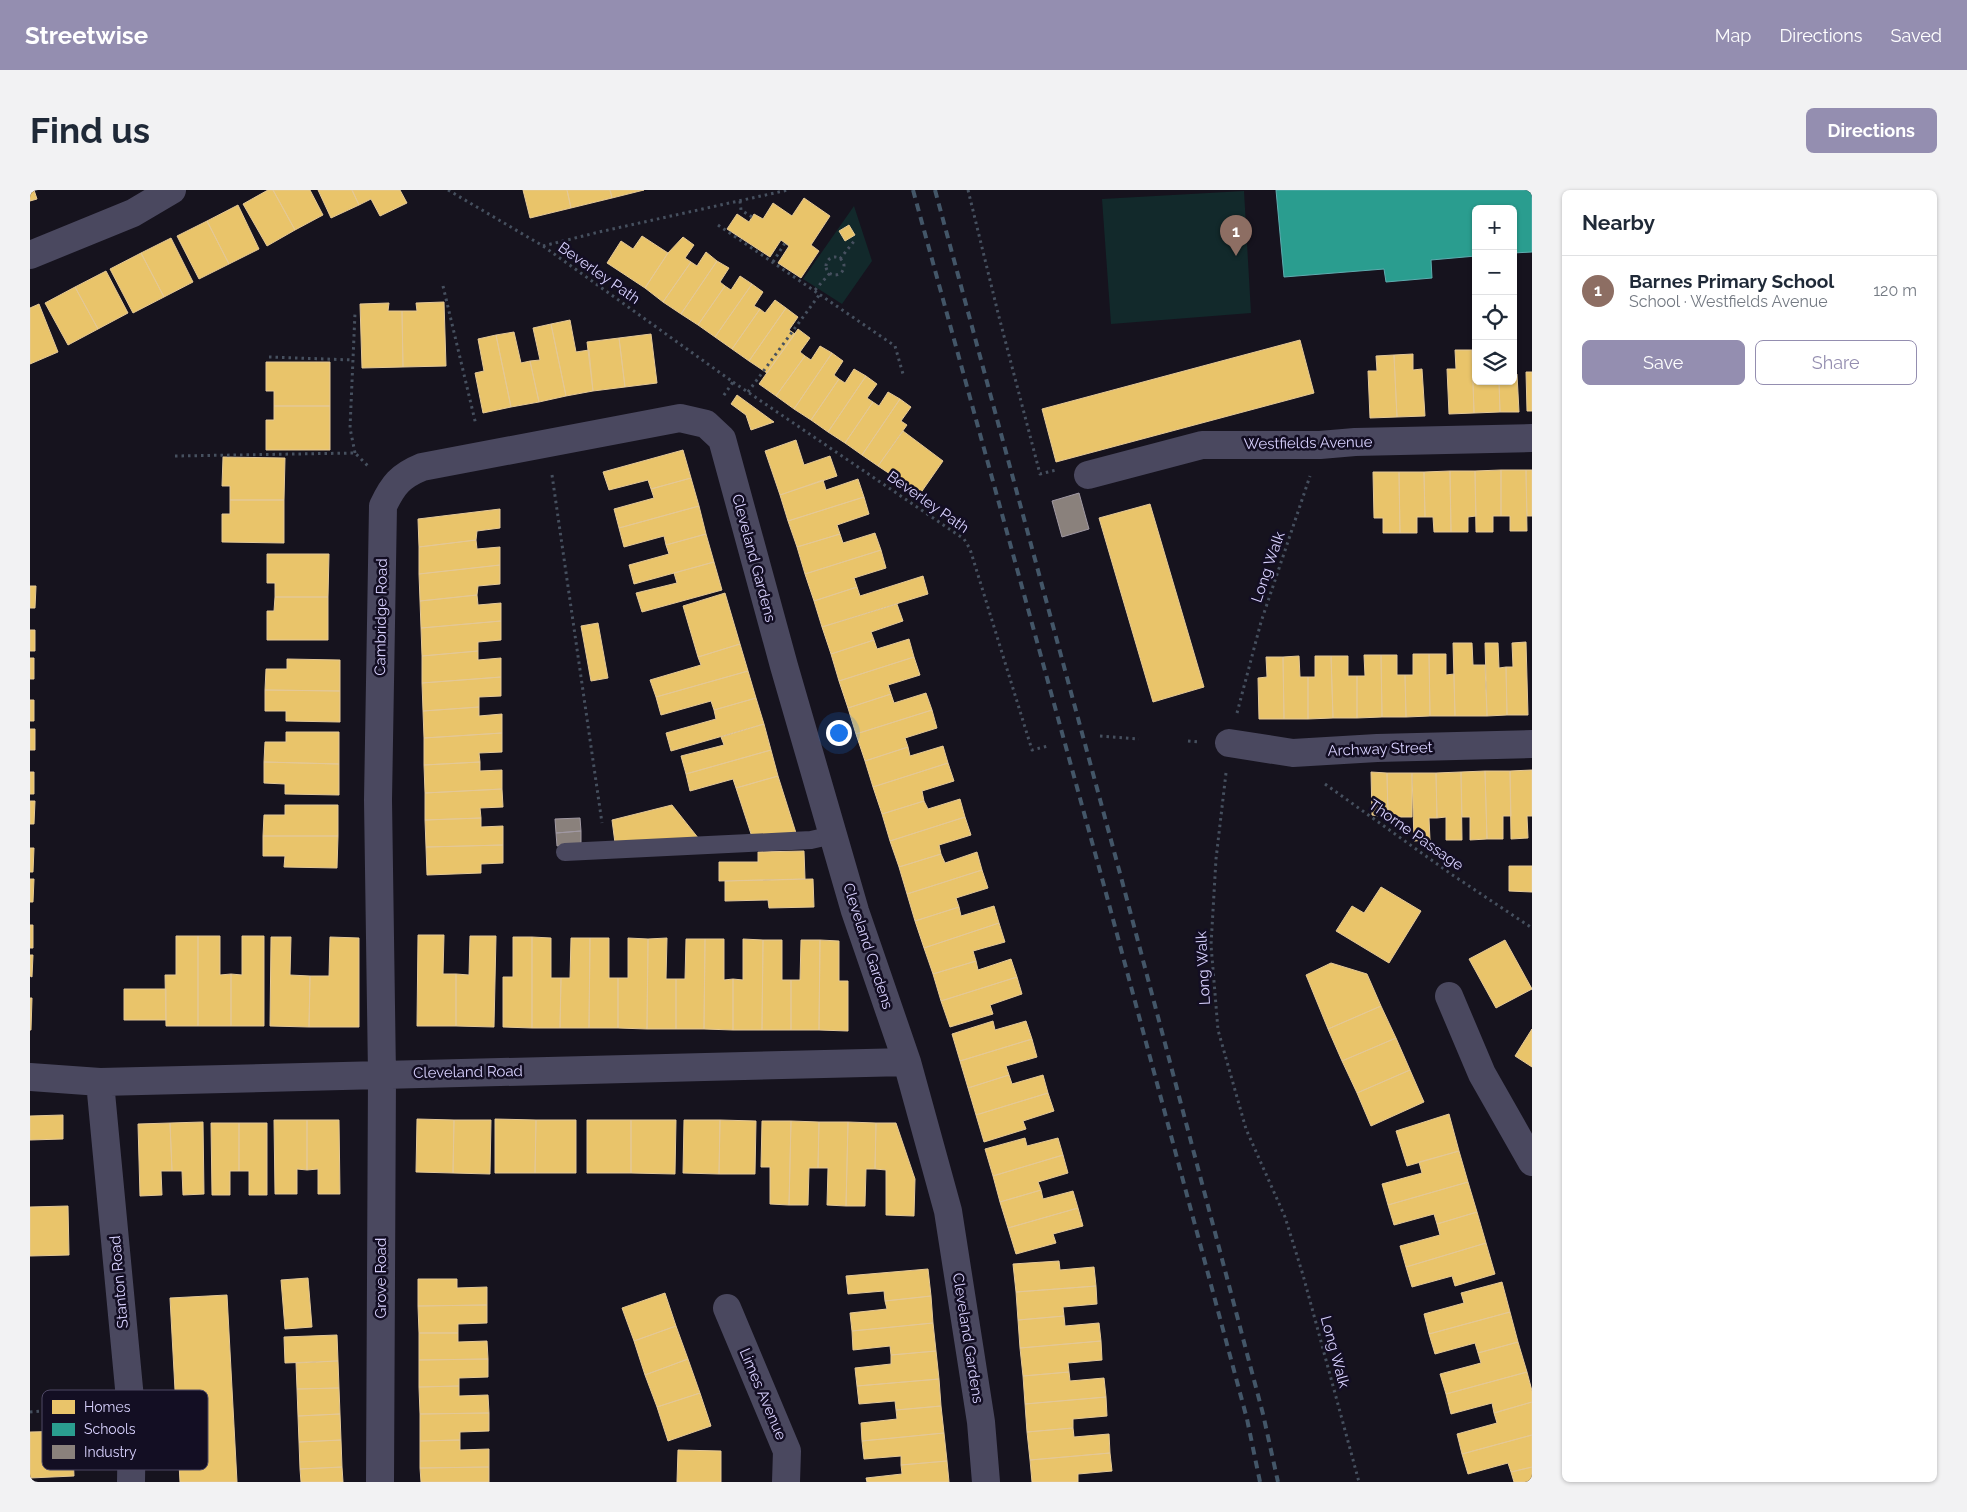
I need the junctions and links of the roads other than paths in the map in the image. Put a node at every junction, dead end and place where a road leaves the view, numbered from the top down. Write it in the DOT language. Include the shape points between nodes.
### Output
graph roads {
  1 [pos="172,190"];
  2 [pos="30,255"];
  3 [pos="1532,438"];
  4 [pos="1088,475"];
  5 [pos="391,488"];
  6 [pos="1229,743"];
  7 [pos="1532,744"];
  8 [pos="833,836"];
  9 [pos="565,852"];
  10 [pos="1449,996"];
  11 [pos="907,1062"];
  12 [pos="382,1075"];
  13 [pos="30,1077"];
  14 [pos="100,1082"];
  15 [pos="1532,1162"];
  16 [pos="727,1308"];
  17 [pos="129,1390"];
  18 [pos="380,1482"];
  19 [pos="786,1482"];
  20 [pos="986,1482"];
  1 -- 2 [label="street" via="133,213"];
  3 -- 4 [label="street, Westfields Avenue" via="1320,445 1202,445"];
  5 -- 8 [label="street, Cleveland Gardens" via="406,474 422,467 680,418 706,424 722,439"];
  5 -- 12 [label="street, Cambridge Road" via="383,506 378,790"];
  6 -- 7 [label="street, Archway Street" via="1293,753"];
  8 -- 9 [label="lane" via="812,840"];
  8 -- 11 [label="street, Cleveland Gardens"];
  10 -- 15 [label="street" via="1482,1074"];
  11 -- 12 [label="street, Cleveland Road"];
  11 -- 20 [label="street, Cleveland Gardens" via="948,1211 981,1422"];
  12 -- 14 [label="street, Cleveland Road"];
  12 -- 18 [label="street, Grove Road"];
  13 -- 14 [label="street, Cleveland Road"];
  14 -- 17 [label="street, Stanton Road"];
  16 -- 19 [label="street, Limes Avenue" via="787,1451"];
}
